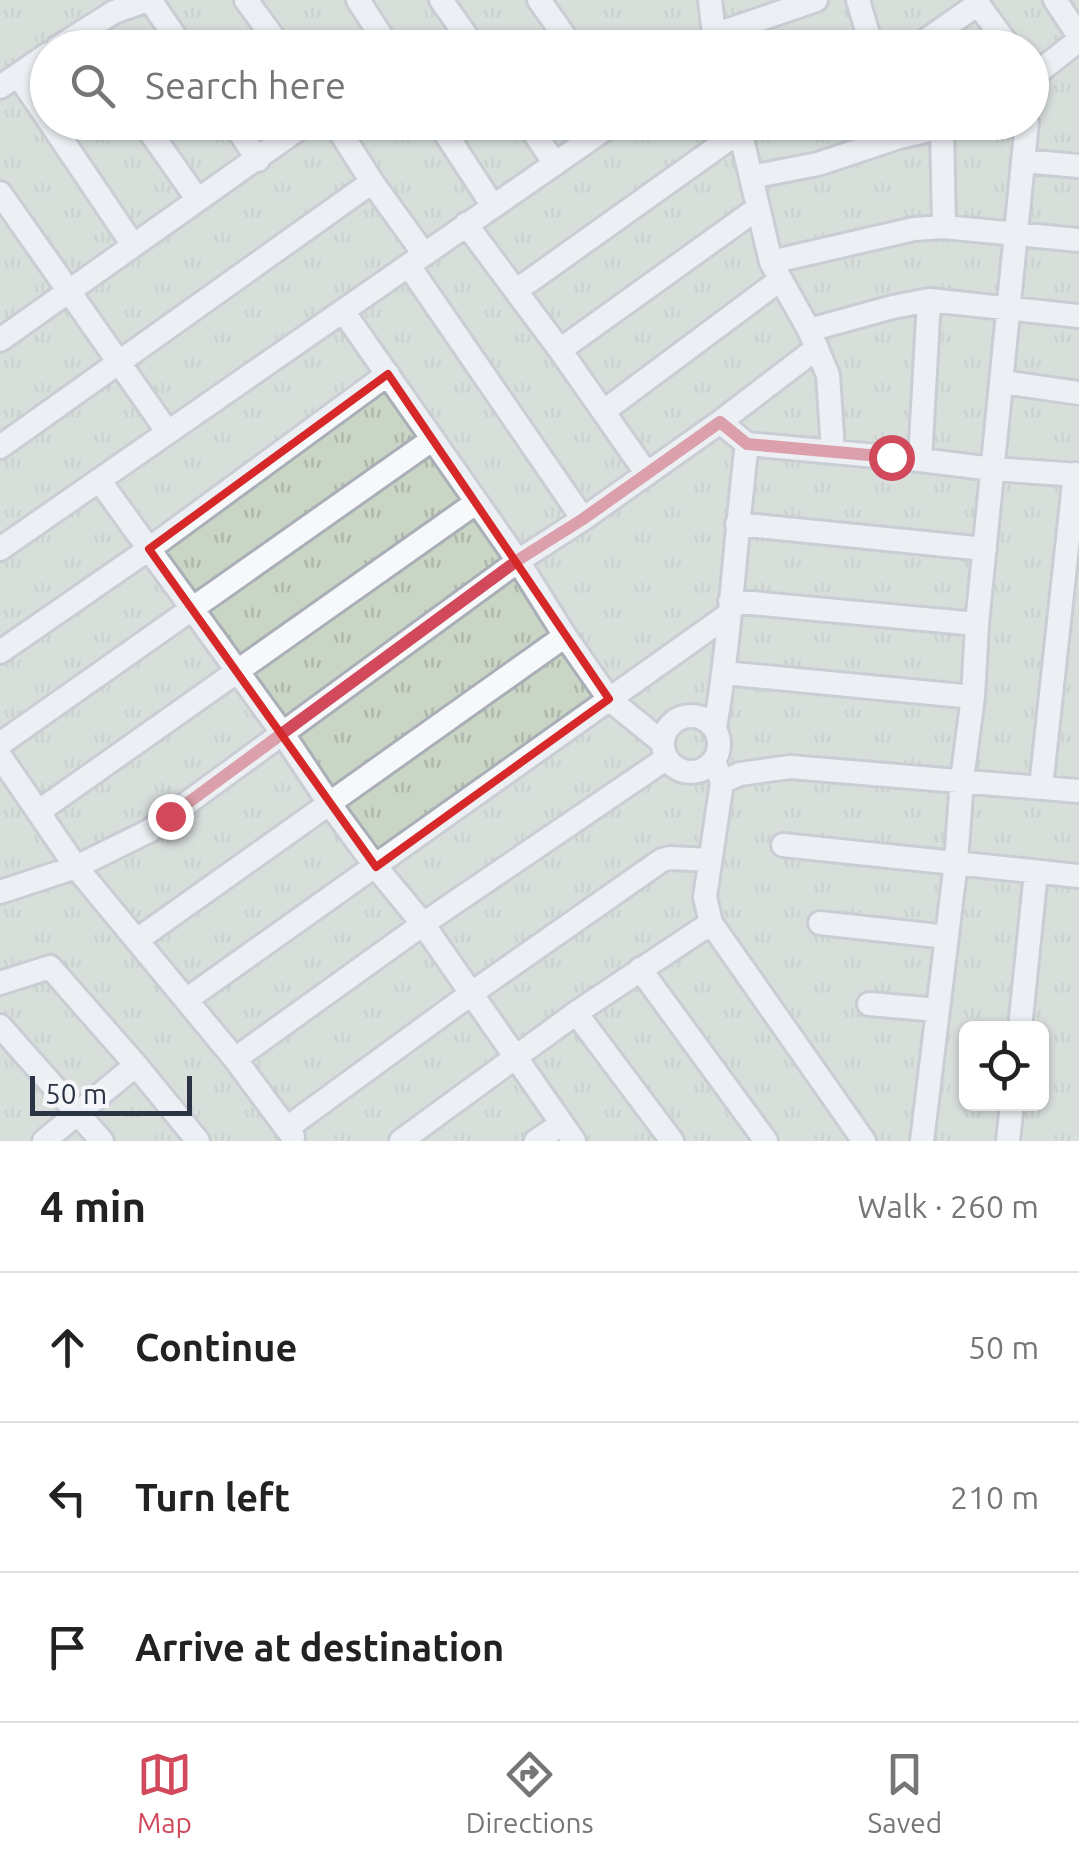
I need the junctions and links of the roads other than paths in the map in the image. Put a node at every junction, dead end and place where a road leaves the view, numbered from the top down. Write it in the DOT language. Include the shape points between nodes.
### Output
graph roads {
  1 [pos="150,0"];
  2 [pos="246,0"];
  3 [pos="358,0"];
  4 [pos="441,0"];
  5 [pos="539,0"];
  6 [pos="710,0"];
  7 [pos="816,0"];
  8 [pos="858,0"];
  9 [pos="1055,0"];
  10 [pos="976,2"];
  11 [pos="95,30"];
  12 [pos="170,30"];
  13 [pos="268,30"];
  14 [pos="377,30"];
  15 [pos="462,30"];
  16 [pos="560,30"];
  17 [pos="714,30"];
  18 [pos="743,30"];
  19 [pos="867,30"];
  20 [pos="938,30"];
  21 [pos="997,30"];
  22 [pos="1079,38"];
  23 [pos="1049,63"];
  24 [pos="30,66"];
  25 [pos="9,81"];
  26 [pos="30,102"];
  27 [pos="62,140"];
  28 [pos="156,140"];
  29 [pos="245,140"];
  30 [pos="284,140"];
  31 [pos="345,140"];
  32 [pos="450,140"];
  33 [pos="539,140"];
  34 [pos="589,140"];
  35 [pos="721,140"];
  36 [pos="742,140"];
  37 [pos="874,140"];
  38 [pos="946,140"];
  39 [pos="1025,140"];
  40 [pos="258,160"];
  41 [pos="1023,161"];
  42 [pos="556,164"];
  43 [pos="1079,166"];
  44 [pos="751,177"];
  45 [pos="372,182"];
  46 [pos="0,193"];
  47 [pos="198,200"];
  48 [pos="493,206"];
  49 [pos="758,208"];
  50 [pos="466,224"];
  51 [pos="944,227"];
  52 [pos="1016,233"];
  53 [pos="1079,240"];
  54 [pos="133,245"];
  55 [pos="417,260"];
  56 [pos="776,271"];
  57 [pos="517,290"];
  58 [pos="70,291"];
  59 [pos="929,300"];
  60 [pos="1008,307"];
  61 [pos="344,310"];
  62 [pos="1079,316"];
  63 [pos="813,339"];
  64 [pos="0,340"];
  65 [pos="560,350"];
  66 [pos="120,363"];
  67 [pos="388,374"];
  68 [pos="1002,382"];
  69 [pos="1079,393"];
  70 [pos="604,411"];
  71 [pos="720,422"];
  72 [pos="167,432"];
  73 [pos="433,439"];
  74 [pos="747,444"];
  75 [pos="0,447"];
  76 [pos="833,451"];
  77 [pos="920,460"];
  78 [pos="994,469"];
  79 [pos="647,474"];
  80 [pos="1077,474"];
  81 [pos="99,480"];
  82 [pos="477,502"];
  83 [pos="583,519"];
  84 [pos="737,524"];
  85 [pos="0,548"];
  86 [pos="985,548"];
  87 [pos="148,549"];
  88 [pos="518,560"];
  89 [pos="729,608"];
  90 [pos="191,609"];
  91 [pos="977,624"];
  92 [pos="565,636"];
  93 [pos="0,652"];
  94 [pos="236,672"];
  95 [pos="724,673"];
  96 [pos="973,696"];
  97 [pos="609,699"];
  98 [pos="715,728"];
  99 [pos="283,734"];
  100 [pos="0,744"];
  101 [pos="665,750"];
  102 [pos="0,756"];
  103 [pos="718,772"];
  104 [pos="962,780"];
  105 [pos="1041,788"];
  106 [pos="1079,791"];
  107 [pos="329,803"];
  108 [pos="38,812"];
  109 [pos="783,845"];
  110 [pos="710,860"];
  111 [pos="956,862"];
  112 [pos="76,867"];
  113 [pos="376,867"];
  114 [pos="1036,872"];
  115 [pos="1079,876"];
  116 [pos="0,892"];
  117 [pos="820,923"];
  118 [pos="423,924"];
  119 [pos="711,924"];
  120 [pos="947,937"];
  121 [pos="136,940"];
  122 [pos="640,970"];
  123 [pos="0,983"];
  124 [pos="472,993"];
  125 [pos="186,1000"];
  126 [pos="869,1004"];
  127 [pos="938,1010"];
  128 [pos="576,1013"];
  129 [pos="1021,1021"];
  130 [pos="0,1026"];
  131 [pos="514,1058"];
  132 [pos="234,1060"];
  133 [pos="136,1064"];
  134 [pos="1011,1111"];
  135 [pos="78,1112"];
  136 [pos="567,1132"];
  137 [pos="292,1135"];
  138 [pos="44,1141"];
  139 [pos="102,1141"];
  140 [pos="198,1141"];
  141 [pos="400,1141"];
  142 [pos="536,1141"];
  143 [pos="672,1141"];
  144 [pos="766,1141"];
  145 [pos="864,1141"];
  146 [pos="922,1141"];
  147 [pos="1008,1141"];
  1 -- 11 [label="street" via="114,12"];
  1 -- 12 [label="street"];
  2 -- 13 [label="street"];
  3 -- 14 [label="street"];
  4 -- 15 [label="street"];
  5 -- 16 [label="street"];
  6 -- 17 [label="street"];
  7 -- 18 [label="street"];
  8 -- 19 [label="street"];
  9 -- 22 [label="street"];
  10 -- 20 [label="street"];
  10 -- 21 [label="street"];
  22 -- 23 [label="street"];
  24 -- 25 [label="street"];
  25 -- 26 [label="street"];
  27 -- 54 [label="street"];
  28 -- 47 [label="street"];
  29 -- 40 [label="street"];
  30 -- 40 [label="street"];
  31 -- 45 [label="street"];
  32 -- 48 [label="street"];
  33 -- 42 [label="street"];
  34 -- 42 [label="street"];
  35 -- 57 [label="street"];
  36 -- 44 [label="street"];
  37 -- 44 [label="street" via="818,164"];
  38 -- 51 [label="street"];
  39 -- 41 [label="street"];
  40 -- 47 [label="street"];
  41 -- 43 [label="street"];
  41 -- 52 [label="street"];
  42 -- 48 [label="street"];
  44 -- 49 [label="street"];
  45 -- 55 [label="street"];
  45 -- 66 [label="street"];
  46 -- 58 [label="street"];
  47 -- 54 [label="street"];
  48 -- 50 [label="street"];
  49 -- 56 [label="street"];
  49 -- 65 [label="street"];
  50 -- 55 [label="street"];
  50 -- 57 [label="street"];
  51 -- 52 [label="street"];
  51 -- 56 [label="street" via="914,229"];
  52 -- 53 [label="street"];
  52 -- 60 [label="street"];
  54 -- 58 [label="street"];
  55 -- 61 [label="street"];
  55 -- 83 [label="street"];
  56 -- 63 [label="street"];
  56 -- 70 [label="street"];
  57 -- 65 [label="street"];
  58 -- 64 [label="street"];
  58 -- 66 [label="street"];
  59 -- 60 [label="street"];
  59 -- 63 [label="street"];
  59 -- 77 [label="street"];
  60 -- 62 [label="street"];
  60 -- 68 [label="street"];
  61 -- 67 [label="street"];
  61 -- 72 [label="street"];
  63 -- 71 [label="street"];
  63 -- 76 [label="street" via="828,374"];
  65 -- 70 [label="street"];
  66 -- 72 [label="street"];
  66 -- 75 [label="street"];
  67 -- 73 [label="street"];
  67 -- 87 [label="street"];
  68 -- 69 [label="street"];
  68 -- 78 [label="street"];
  70 -- 79 [label="street"];
  71 -- 74 [label="street"];
  71 -- 79 [label="street"];
  72 -- 81 [label="street"];
  73 -- 82 [label="street"];
  73 -- 90 [label="street"];
  74 -- 76 [label="street"];
  74 -- 84 [label="street"];
  76 -- 77 [label="street"];
  77 -- 78 [label="street"];
  78 -- 80 [label="street"];
  78 -- 86 [label="street"];
  79 -- 83 [label="street"];
  80 -- 105 [label="street"];
  81 -- 85 [label="street"];
  81 -- 87 [label="street"];
  82 -- 88 [label="street"];
  82 -- 94 [label="street"];
  83 -- 88 [label="street"];
  84 -- 86 [label="street"];
  84 -- 89 [label="street"];
  86 -- 91 [label="street"];
  87 -- 90 [label="street"];
  87 -- 93 [label="street"];
  88 -- 92 [label="street"];
  88 -- 99 [label="street"];
  89 -- 91 [label="street"];
  89 -- 95 [label="street"];
  89 -- 97 [label="street"];
  90 -- 94 [label="street"];
  90 -- 100 [label="street"];
  91 -- 96 [label="street"];
  92 -- 97 [label="street"];
  92 -- 107 [label="street"];
  94 -- 99 [label="street"];
  94 -- 108 [label="street"];
  95 -- 96 [label="street"];
  95 -- 98 [label="street"];
  96 -- 104 [label="street"];
  97 -- 101 [label="street"];
  97 -- 113 [label="street"];
  98 -- 101 [label="street" via="688,716 671,724"];
  98 -- 103 [label="street"];
  99 -- 107 [label="street"];
  99 -- 112 [label="street" via="148,831"];
  101 -- 103 [label="street" via="680,770"];
  101 -- 118 [label="street"];
  102 -- 108 [label="street"];
  103 -- 104 [label="street" via="790,767"];
  103 -- 110 [label="street"];
  104 -- 105 [label="street"];
  104 -- 111 [label="street"];
  105 -- 106 [label="street"];
  107 -- 113 [label="street"];
  107 -- 121 [label="street"];
  108 -- 112 [label="street"];
  109 -- 111 [label="street"];
  110 -- 119 [label="street" via="705,898"];
  110 -- 124 [label="street" via="662,860"];
  111 -- 114 [label="street"];
  111 -- 120 [label="street"];
  112 -- 116 [label="street"];
  112 -- 121 [label="street"];
  113 -- 118 [label="street"];
  113 -- 125 [label="street"];
  114 -- 115 [label="street"];
  114 -- 129 [label="street"];
  117 -- 120 [label="street"];
  118 -- 124 [label="street"];
  118 -- 132 [label="street"];
  119 -- 122 [label="street"];
  119 -- 145 [label="street"];
  120 -- 127 [label="street"];
  121 -- 125 [label="street"];
  122 -- 128 [label="street"];
  122 -- 144 [label="street"];
  123 -- 133 [label="street" via="50,967"];
  124 -- 131 [label="street"];
  124 -- 137 [label="street"];
  125 -- 132 [label="street"];
  126 -- 127 [label="street"];
  127 -- 146 [label="street"];
  128 -- 131 [label="street"];
  128 -- 143 [label="street"];
  130 -- 135 [label="street"];
  131 -- 136 [label="street"];
  131 -- 141 [label="street"];
  132 -- 137 [label="street"];
  133 -- 135 [label="street"];
  133 -- 140 [label="street"];
  134 -- 147 [label="street"];
  135 -- 138 [label="street"];
  135 -- 139 [label="street"];
  136 -- 142 [label="street"];
}
